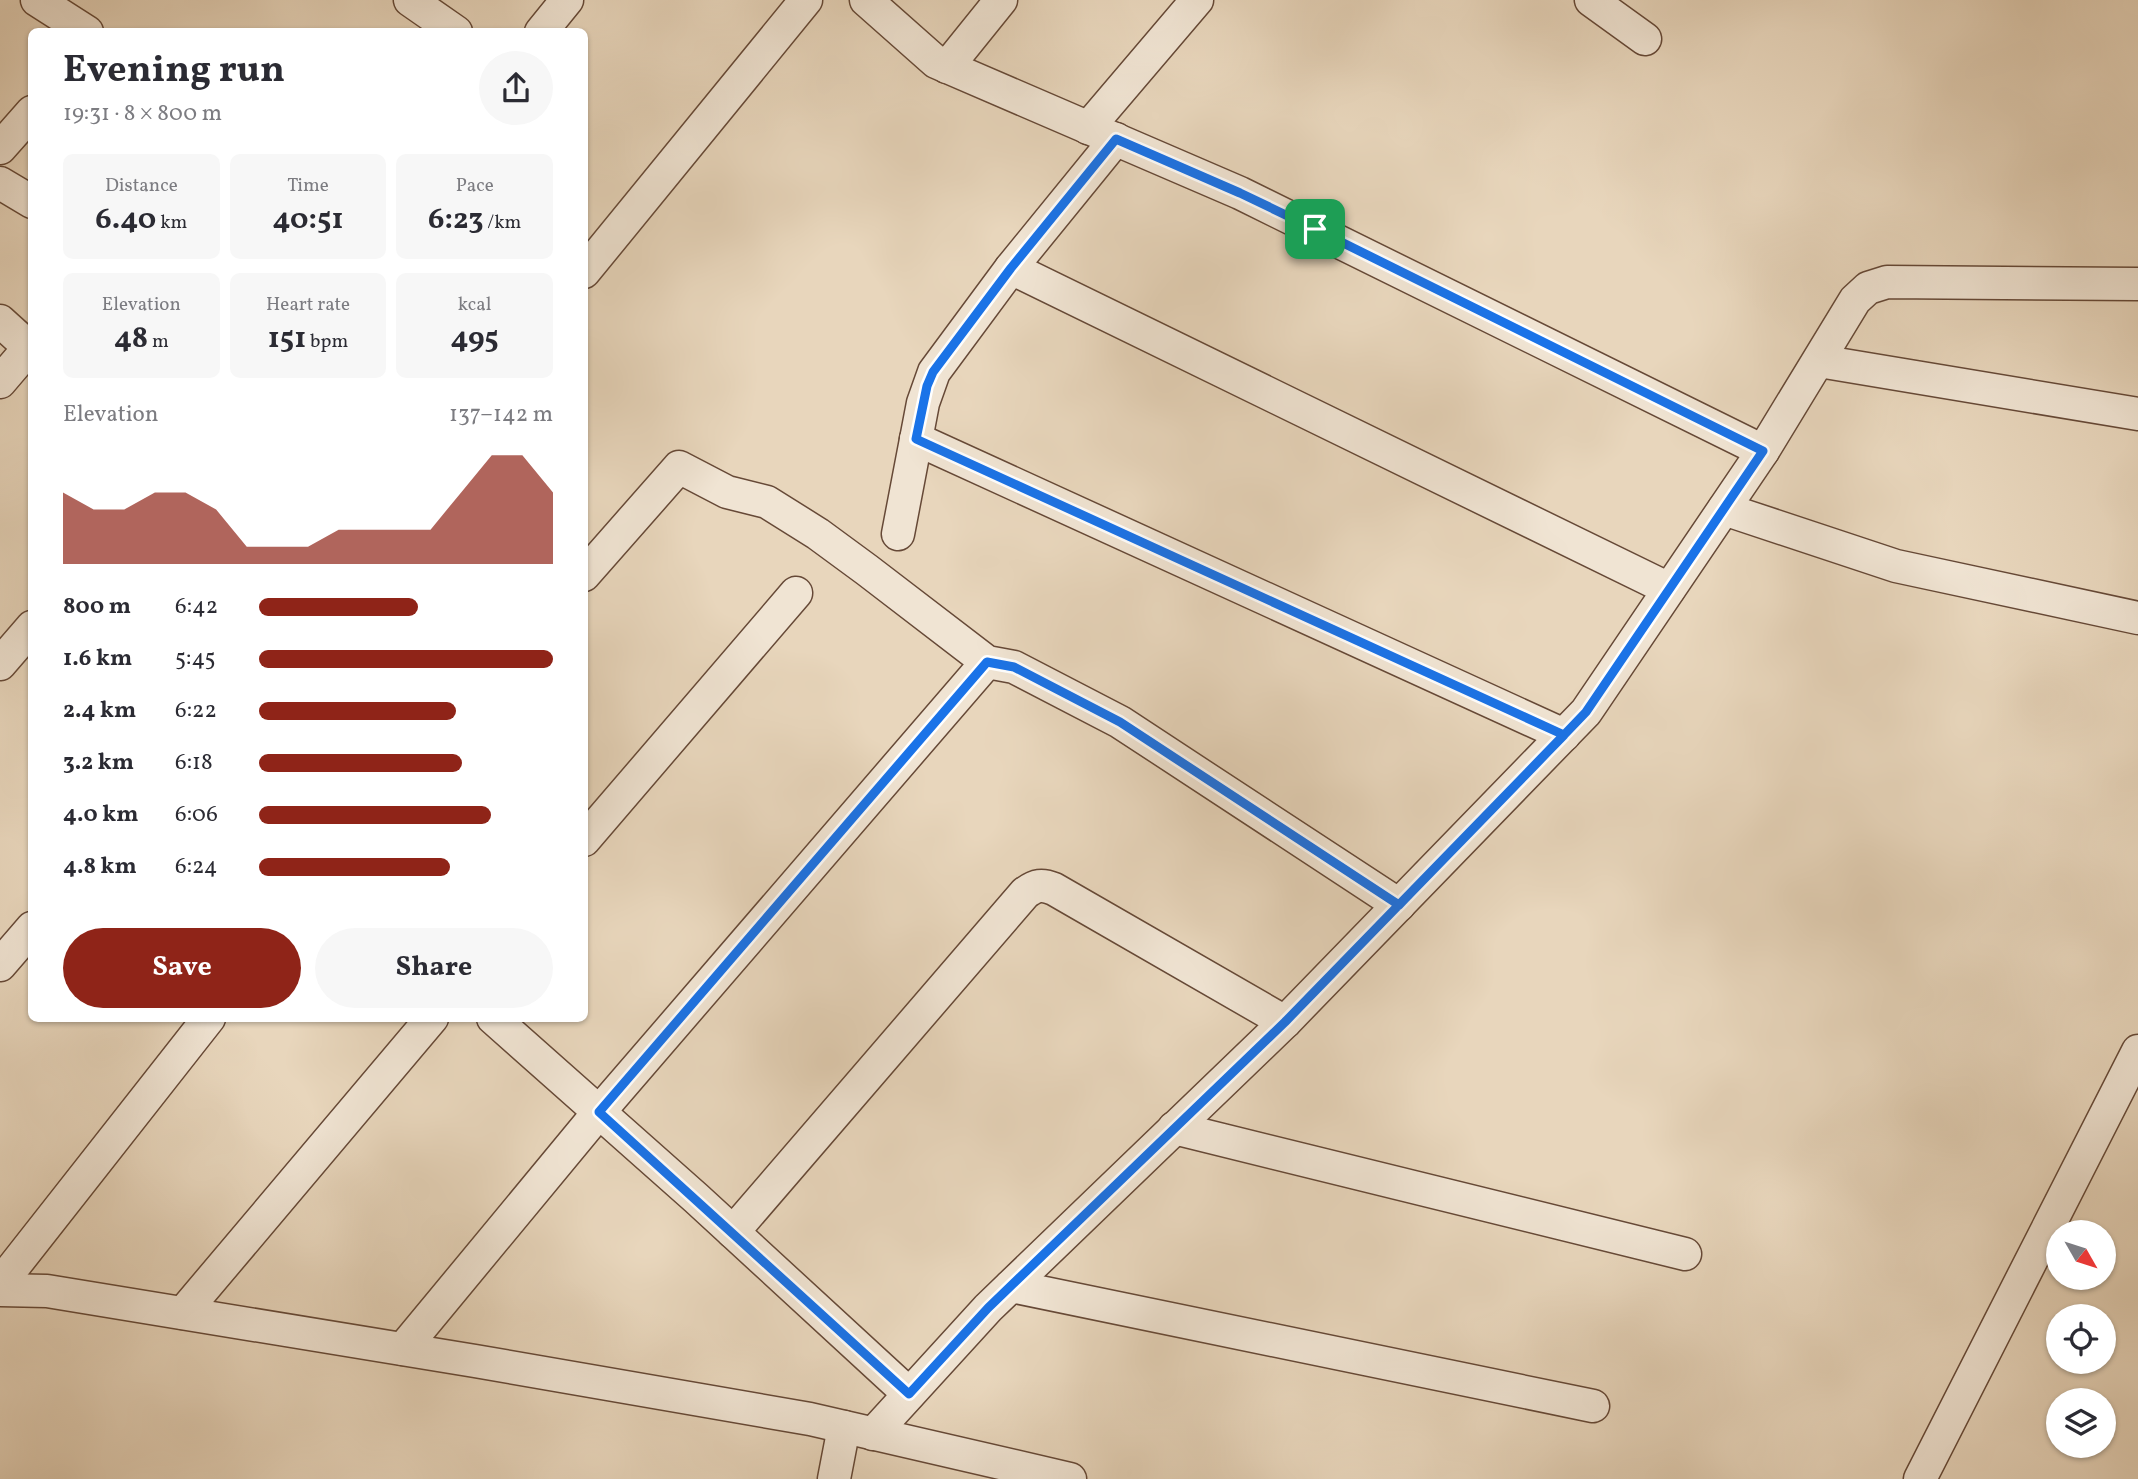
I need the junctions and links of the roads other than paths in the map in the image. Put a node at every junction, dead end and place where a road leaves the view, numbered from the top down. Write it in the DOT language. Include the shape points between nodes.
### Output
graph roads {
  1 [pos="37,0"];
  2 [pos="410,0"];
  3 [pos="567,0"];
  4 [pos="806,0"];
  5 [pos="866,0"];
  6 [pos="1001,0"];
  7 [pos="1196,0"];
  8 [pos="1591,0"];
  9 [pos="82,28"];
  10 [pos="450,28"];
  11 [pos="544,28"];
  12 [pos="1645,39"];
  13 [pos="947,67"];
  14 [pos="28,116"];
  15 [pos="1102,133"];
  16 [pos="0,148"];
  17 [pos="0,183"];
  18 [pos="28,200"];
  19 [pos="588,267"];
  20 [pos="1011,268"];
  21 [pos="2138,285"];
  22 [pos="0,321"];
  23 [pos="28,347"];
  24 [pos="28,351"];
  25 [pos="1819,361"];
  26 [pos="0,382"];
  27 [pos="2138,414"];
  28 [pos="916,439"];
  29 [pos="1763,451"];
  30 [pos="1724,509"];
  31 [pos="898,534"];
  32 [pos="588,570"];
  33 [pos="1670,589"];
  34 [pos="796,593"];
  35 [pos="2138,618"];
  36 [pos="28,632"];
  37 [pos="987,662"];
  38 [pos="0,664"];
  39 [pos="1564,735"];
  40 [pos="588,835"];
  41 [pos="1399,905"];
  42 [pos="28,933"];
  43 [pos="0,965"];
  44 [pos="206,1022"];
  45 [pos="429,1022"];
  46 [pos="498,1022"];
  47 [pos="1285,1022"];
  48 [pos="2138,1051"];
  49 [pos="599,1112"];
  50 [pos="1174,1128"];
  51 [pos="733,1232"];
  52 [pos="1685,1254"];
  53 [pos="0,1284"];
  54 [pos="1011,1286"];
  55 [pos="0,1290"];
  56 [pos="183,1313"];
  57 [pos="403,1349"];
  58 [pos="909,1394"];
  59 [pos="1593,1406"];
  60 [pos="858,1430"];
  61 [pos="834,1479"];
  62 [pos="1070,1479"];
  63 [pos="1920,1479"];
  1 -- 9 [label="street"];
  2 -- 10 [label="street"];
  3 -- 11 [label="street"];
  4 -- 19 [label="street"];
  5 -- 13 [label="street"];
  6 -- 13 [label="street"];
  7 -- 15 [label="street"];
  8 -- 12 [label="street"];
  13 -- 15 [label="street"];
  14 -- 16 [label="street"];
  15 -- 20 [label="street"];
  15 -- 29 [label="street" via="1240,193"];
  17 -- 18 [label="street"];
  20 -- 28 [label="street" via="933,372"];
  20 -- 33 [label="street"];
  21 -- 25 [label="street" via="1887,282 1868,288 1855,300"];
  22 -- 23 [label="street"];
  24 -- 26 [label="street"];
  25 -- 27 [label="street"];
  25 -- 29 [label="street"];
  28 -- 31 [label="street"];
  28 -- 39 [label="street"];
  29 -- 30 [label="street"];
  30 -- 33 [label="street"];
  30 -- 35 [label="street" via="1896,566"];
  32 -- 37 [label="street" via="679,467 727,492 766,502 797,521"];
  33 -- 39 [label="street" via="1586,712"];
  34 -- 40 [label="street"];
  36 -- 38 [label="street"];
  37 -- 41 [label="street" via="1014,667 1120,722"];
  37 -- 49 [label="street"];
  39 -- 41 [label="street"];
  41 -- 47 [label="street"];
  42 -- 43 [label="street"];
  44 -- 53 [label="street"];
  45 -- 56 [label="street"];
  46 -- 49 [label="street"];
  47 -- 50 [label="street"];
  47 -- 51 [label="street" via="1054,889 1034,887"];
  48 -- 63 [label="street"];
  49 -- 51 [label="street"];
  49 -- 57 [label="street"];
  50 -- 52 [label="street"];
  50 -- 54 [label="street"];
  51 -- 58 [label="street"];
  54 -- 58 [label="street"];
  54 -- 59 [label="street"];
  55 -- 56 [label="street" via="47,1291"];
  56 -- 57 [label="street"];
  57 -- 60 [label="street"];
  58 -- 60 [label="street"];
  60 -- 61 [label="street"];
  60 -- 62 [label="street"];
}
